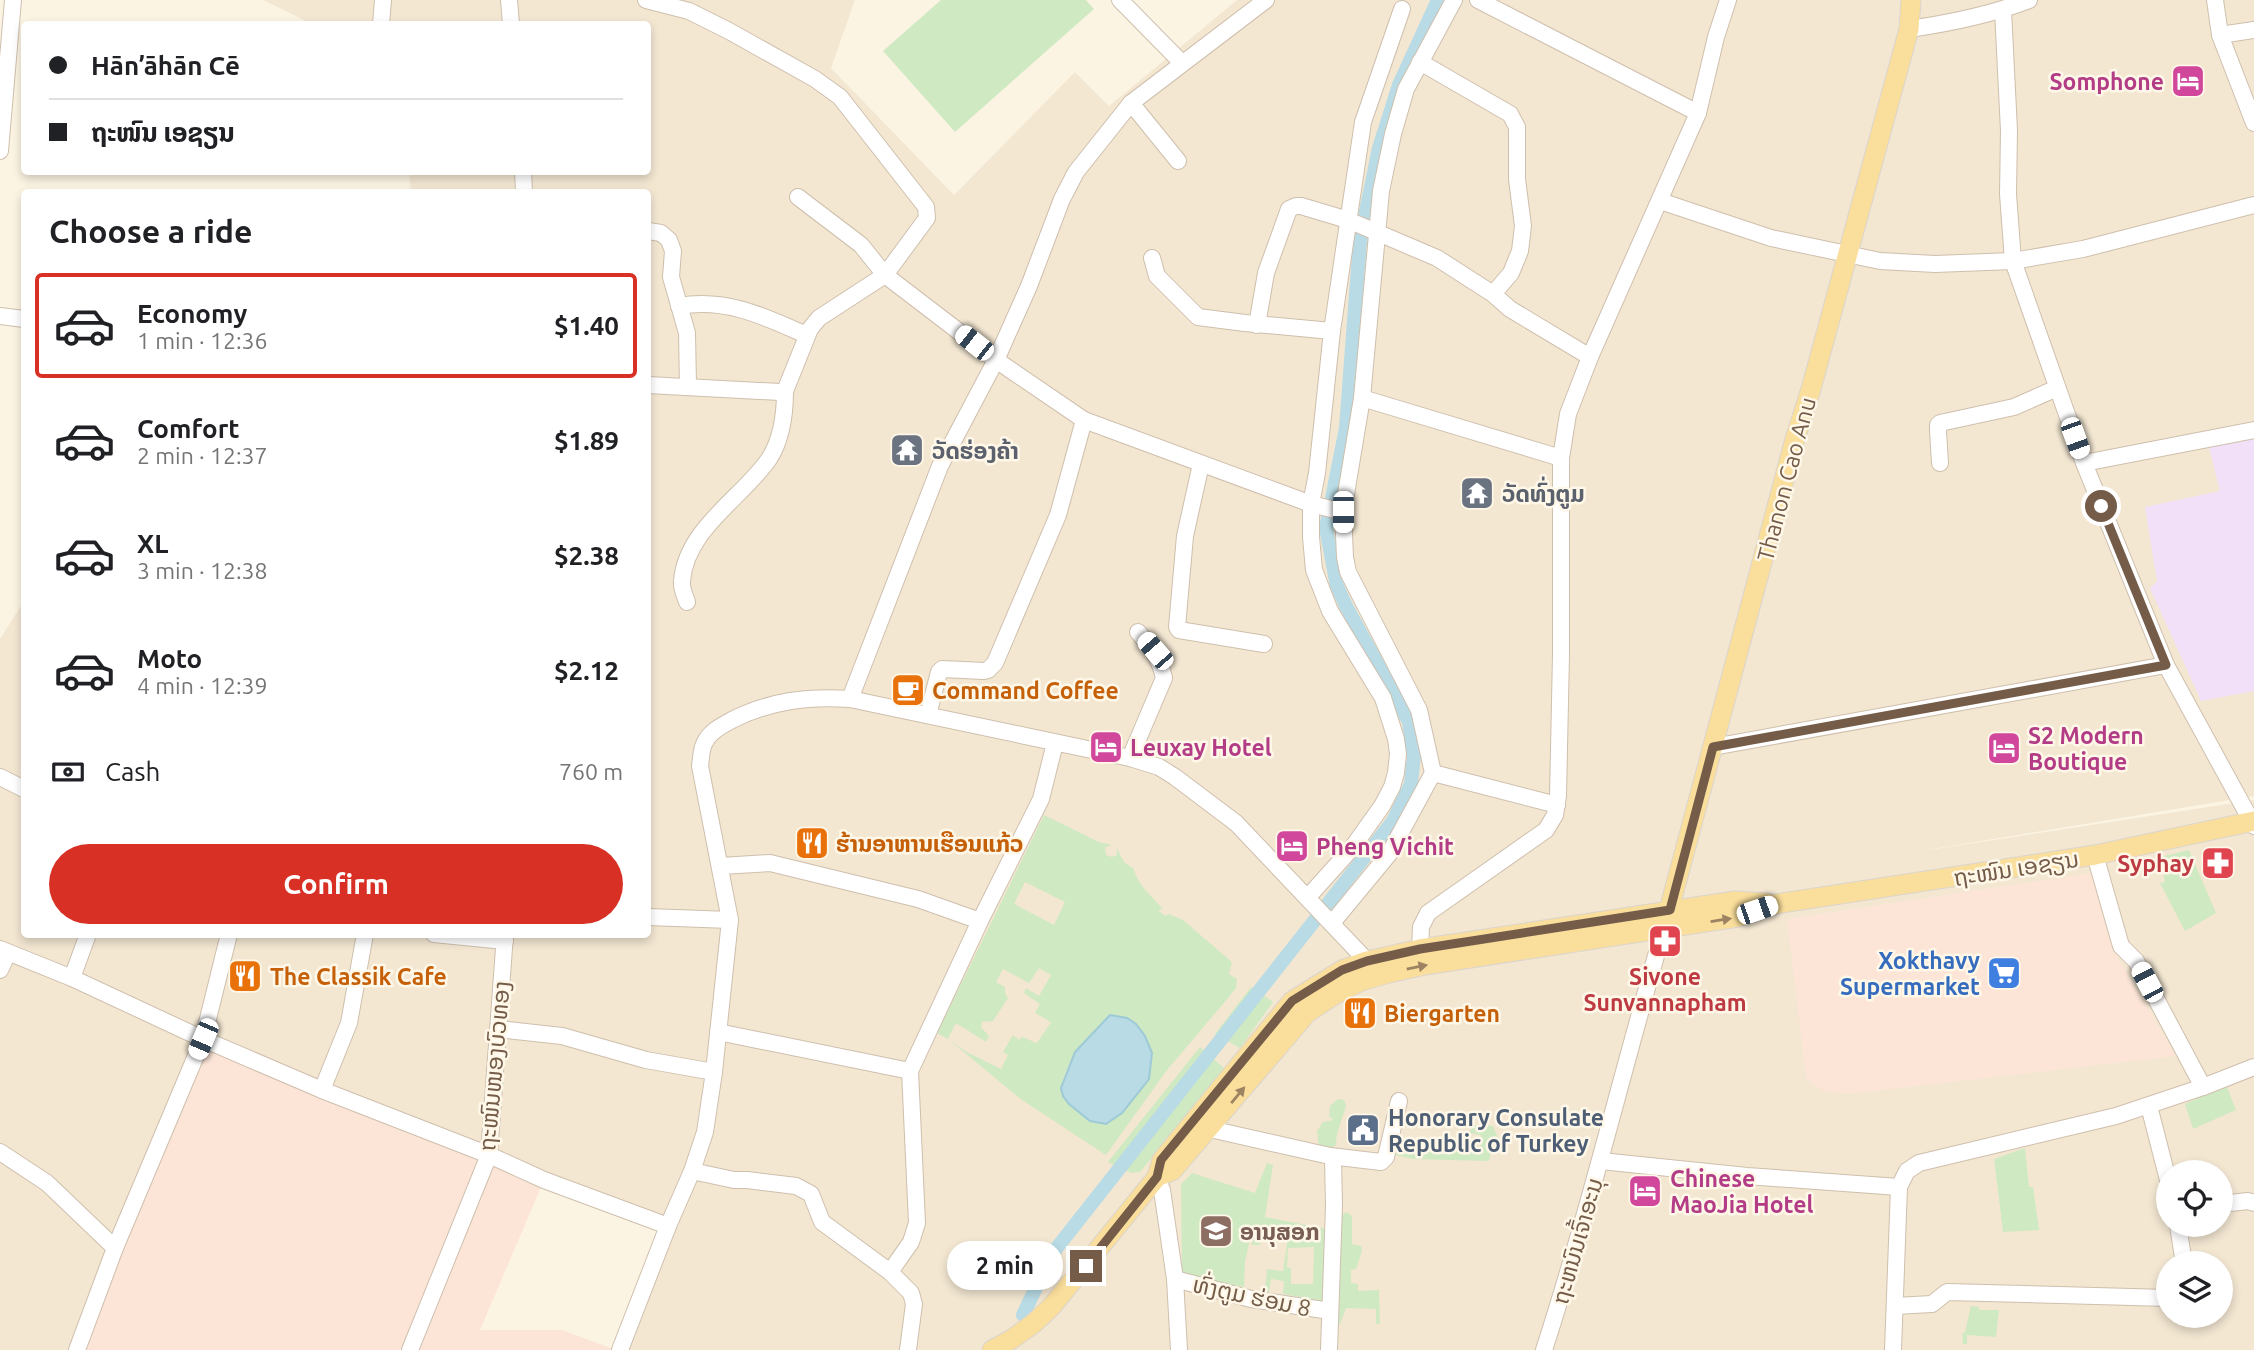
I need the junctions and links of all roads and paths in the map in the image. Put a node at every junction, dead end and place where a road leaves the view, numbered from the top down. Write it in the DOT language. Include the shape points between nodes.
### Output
graph roads {
  1 [pos="13,0"];
  2 [pos="383,0"];
  3 [pos="509,0"];
  4 [pos="646,0"];
  5 [pos="1120,0"];
  6 [pos="1265,0"];
  7 [pos="1454,0"];
  8 [pos="1478,0"];
  9 [pos="1728,0"];
  10 [pos="1911,0"];
  11 [pos="1925,0"];
  12 [pos="2029,0"];
  13 [pos="2215,0"];
  14 [pos="692,5"];
  15 [pos="1402,9"];
  16 [pos="2003,10"];
  17 [pos="380,21"];
  18 [pos="511,21"];
  19 [pos="1909,29"];
  20 [pos="2254,30"];
  21 [pos="2220,35"];
  22 [pos="1420,62"];
  23 [pos="1182,63"];
  24 [pos="1131,103"];
  25 [pos="1698,113"];
  26 [pos="2254,123"];
  27 [pos="0,151"];
  28 [pos="1178,161"];
  29 [pos="798,197"];
  30 [pos="1660,201"];
  31 [pos="2254,205"];
  32 [pos="1351,221"];
  33 [pos="651,231"];
  34 [pos="1373,231"];
  35 [pos="1847,253"];
  36 [pos="1152,258"];
  37 [pos="2013,261"];
  38 [pos="885,275"];
  39 [pos="1493,294"];
  40 [pos="679,306"];
  41 [pos="0,316"];
  42 [pos="21,319"];
  43 [pos="1257,324"];
  44 [pos="1332,331"];
  45 [pos="806,335"];
  46 [pos="1590,357"];
  47 [pos="996,360"];
  48 [pos="651,385"];
  49 [pos="688,386"];
  50 [pos="2057,388"];
  51 [pos="785,391"];
  52 [pos="1362,398"];
  53 [pos="1084,420"];
  54 [pos="2254,430"];
  55 [pos="1561,458"];
  56 [pos="1940,463"];
  57 [pos="2084,463"];
  58 [pos="1201,464"];
  59 [pos="1311,504"];
  60 [pos="1343,512"];
  61 [pos="687,602"];
  62 [pos="1139,632"];
  63 [pos="1264,644"];
  64 [pos="2166,665"];
  65 [pos="850,699"];
  66 [pos="928,715"];
  67 [pos="1055,743"];
  68 [pos="1713,747"];
  69 [pos="1130,758"];
  70 [pos="1433,773"];
  71 [pos="0,776"];
  72 [pos="21,787"];
  73 [pos="1557,805"];
  74 [pos="2253,823"];
  75 [pos="2095,855"];
  76 [pos="720,866"];
  77 [pos="1310,899"];
  78 [pos="651,917"];
  79 [pos="1667,919"];
  80 [pos="730,920"];
  81 [pos="1330,920"];
  82 [pos="980,921"];
  83 [pos="87,938"];
  84 [pos="228,938"];
  85 [pos="364,938"];
  86 [pos="505,938"];
  87 [pos="1420,949"];
  88 [pos="4,951"];
  89 [pos="1367,961"];
  90 [pos="0,970"];
  91 [pos="72,978"];
  92 [pos="498,1029"];
  93 [pos="718,1032"];
  94 [pos="203,1039"];
  95 [pos="2254,1066"];
  96 [pos="714,1072"];
  97 [pos="910,1072"];
  98 [pos="2203,1087"];
  99 [pos="322,1090"];
  100 [pos="1399,1101"];
  101 [pos="2149,1106"];
  102 [pos="1210,1129"];
  103 [pos="0,1152"];
  104 [pos="489,1155"];
  105 [pos="1330,1157"];
  106 [pos="2163,1160"];
  107 [pos="1601,1161"];
  108 [pos="692,1171"];
  109 [pos="1157,1177"];
  110 [pos="1899,1187"];
  111 [pos="2233,1203"];
  112 [pos="2254,1203"];
  113 [pos="667,1226"];
  114 [pos="115,1248"];
  115 [pos="890,1272"];
  116 [pos="1175,1279"];
  117 [pos="2156,1298"];
  118 [pos="1895,1306"];
  119 [pos="1330,1311"];
  120 [pos="1014,1344"];
  121 [pos="77,1350"];
  122 [pos="410,1350"];
  123 [pos="620,1350"];
  124 [pos="908,1350"];
  125 [pos="992,1350"];
  126 [pos="1179,1350"];
  127 [pos="1329,1350"];
  128 [pos="1544,1350"];
  129 [pos="1893,1350"];
  1 -- 27 [label="street"];
  2 -- 17 [label="street"];
  3 -- 18 [label="street"];
  4 -- 14 [label="street"];
  5 -- 23 [label="street"];
  6 -- 23 [label="street"];
  7 -- 22 [label="street"];
  8 -- 25 [label="street"];
  9 -- 25 [label="street"];
  10 -- 19 [label="main road, Thanon Cao Anu"];
  11 -- 19 [label="main road, Thanon Cao Anu"];
  12 -- 16 [label="street"];
  13 -- 21 [label="street"];
  14 -- 38 [label="street" via="840,97 926,207 927,218"];
  15 -- 32 [label="street" via="1363,122"];
  16 -- 19 [label="street"];
  16 -- 37 [label="street"];
  19 -- 35 [label="main road, Thanon Cao Anu"];
  20 -- 21 [label="street"];
  21 -- 26 [label="street"];
  22 -- 34 [label="street" via="1406,89 1393,134"];
  22 -- 39 [label="street" via="1510,114 1517,127 1523,226 1520,251 1511,273"];
  23 -- 24 [label="street"];
  24 -- 28 [label="street"];
  24 -- 47 [label="street" via="1076,172"];
  25 -- 30 [label="street"];
  29 -- 38 [label="street" via="861,245"];
  30 -- 35 [label="street" via="1771,239"];
  30 -- 46 [label="street"];
  31 -- 37 [label="street" via="2083,249"];
  32 -- 34 [label="street"];
  32 -- 43 [label="street" via="1301,206 1289,209 1266,273"];
  32 -- 44 [label="street"];
  33 -- 40 [label="street" via="669,240 671,277"];
  34 -- 39 [label="street" via="1437,258"];
  34 -- 52 [label="street"];
  35 -- 37 [label="street" via="1880,261 1935,264"];
  35 -- 68 [label="main road, Thanon Cao Anu"];
  36 -- 43 [label="street" via="1157,276 1195,315"];
  37 -- 50 [label="street"];
  38 -- 45 [label="street" via="819,318"];
  38 -- 47 [label="street"];
  39 -- 46 [label="street"];
  40 -- 45 [label="street" via="735,307"];
  40 -- 49 [label="street" via="687,332"];
  41 -- 42 [label="street"];
  43 -- 44 [label="street"];
  44 -- 59 [label="street"];
  45 -- 51 [label="street"];
  46 -- 55 [label="street" via="1568,414"];
  47 -- 53 [label="street"];
  47 -- 65 [label="street" via="940,466"];
  48 -- 49 [label="street"];
  49 -- 51 [label="street"];
  50 -- 56 [label="street" via="2014,407 1941,423"];
  50 -- 57 [label="street"];
  51 -- 61 [label="street" via="785,414 770,457 704,531 688,556 681,583"];
  52 -- 55 [label="street"];
  52 -- 60 [label="street"];
  53 -- 58 [label="street"];
  53 -- 66 [label="street" via="1058,515 995,663 984,671 942,669"];
  54 -- 57 [label="street"];
  55 -- 73 [label="street"];
  57 -- 64 [label="street"];
  58 -- 59 [label="street"];
  58 -- 63 [label="street" via="1185,536 1177,627"];
  59 -- 60 [label="street"];
  59 -- 77 [label="street" via="1314,570 1330,611 1383,698 1398,754 1392,787 1382,806"];
  60 -- 70 [label="street" via="1348,572 1419,710"];
  62 -- 69 [label="street" via="1155,651 1164,678"];
  64 -- 68 [label="street"];
  64 -- 74 [label="street"];
  65 -- 66 [label="street"];
  65 -- 76 [label="street" via="791,700 755,708 714,730 703,745 700,766"];
  66 -- 67 [label="street"];
  67 -- 69 [label="street"];
  67 -- 82 [label="street" via="1041,799"];
  68 -- 79 [label="main road, Thanon Cao Anu"];
  69 -- 77 [label="street" via="1159,767 1236,822"];
  70 -- 73 [label="street"];
  70 -- 81 [label="street" via="1389,854"];
  71 -- 72 [label="street"];
  73 -- 87 [label="street" via="1546,830 1428,913 1421,927"];
  74 -- 75 [label="main road, ຖະໜົນ ເອຊຽນ"];
  75 -- 79 [label="main road, ຖະໜົນ ເອຊຽນ" via="1776,904 1735,901"];
  75 -- 98 [label="street" via="2121,946 2136,961"];
  76 -- 80 [label="street"];
  76 -- 82 [label="street" via="770,863 918,899"];
  77 -- 81 [label="street"];
  78 -- 80 [label="street"];
  79 -- 87 [label="main road, ຖະໜົນ ເອຊຽນ"];
  102 -- 79 [label="main road, ຖະໜົນ ເອຊຽນ, one-way" via="1307,1013 1361,981"];
  79 -- 107 [label="street, ຖະຫນົນເຈົ້າອະນຸ"];
  80 -- 93 [label="street"];
  81 -- 89 [label="street"];
  82 -- 97 [label="street"];
  83 -- 91 [label="street"];
  84 -- 94 [label="street"];
  85 -- 99 [label="street" via="349,1023"];
  86 -- 92 [label="street, ຖະໜົນໜອງບົວທອງ"];
  87 -- 89 [label="main road, ຖະໜົນ ເອຊຽນ"];
  88 -- 90 [label="street"];
  88 -- 91 [label="street"];
  89 -- 109 [label="main road, ຖະໜົນ ເອຊຽນ" via="1342,970 1292,1001 1161,1160"];
  91 -- 94 [label="street"];
  92 -- 96 [label="street" via="562,1036 646,1060"];
  92 -- 104 [label="street, ຖະໜົນໜອງບົວທອງ"];
  93 -- 96 [label="street"];
  93 -- 97 [label="street"];
  94 -- 99 [label="street"];
  94 -- 114 [label="street"];
  95 -- 98 [label="street"];
  96 -- 108 [label="street" via="705,1132"];
  97 -- 115 [label="street" via="917,1223 911,1242"];
  98 -- 101 [label="street"];
  99 -- 104 [label="street"];
  100 -- 105 [label="street" via="1385,1160"];
  101 -- 106 [label="street"];
  101 -- 110 [label="street" via="1919,1163 1907,1171"];
  102 -- 105 [label="street"];
  102 -- 109 [label="main road, ຖະໜົນ ເອຊຽນ" via="1172,1171"];
  103 -- 114 [label="street" via="47,1183"];
  104 -- 113 [label="street"];
  104 -- 122 [label="street, ຖະໜົນໜອງບົວທອງ"];
  105 -- 119 [label="street" via="1335,1163"];
  107 -- 110 [label="street"];
  107 -- 128 [label="street, ຖະຫນົນເຈົ້າອະນຸ"];
  108 -- 113 [label="street"];
  108 -- 115 [label="street" via="796,1186 811,1194 822,1222"];
  109 -- 116 [label="street"];
  109 -- 120 [label="main road, ຖະໜົນ ເອຊຽນ" via="1070,1286"];
  110 -- 118 [label="street"];
  111 -- 112 [label="street"];
  113 -- 123 [label="street"];
  114 -- 121 [label="street"];
  115 -- 124 [label="street" via="914,1297"];
  116 -- 119 [label="street, ທົ່ງຕູມ ຮ່ອມ 8" via="1251,1299"];
  116 -- 126 [label="street"];
  117 -- 118 [label="street" via="1947,1292 1932,1304"];
  118 -- 129 [label="street"];
  119 -- 127 [label="street"];
  120 -- 125 [label="main road, ຖະໜົນ ເອຊຽນ"];
}
